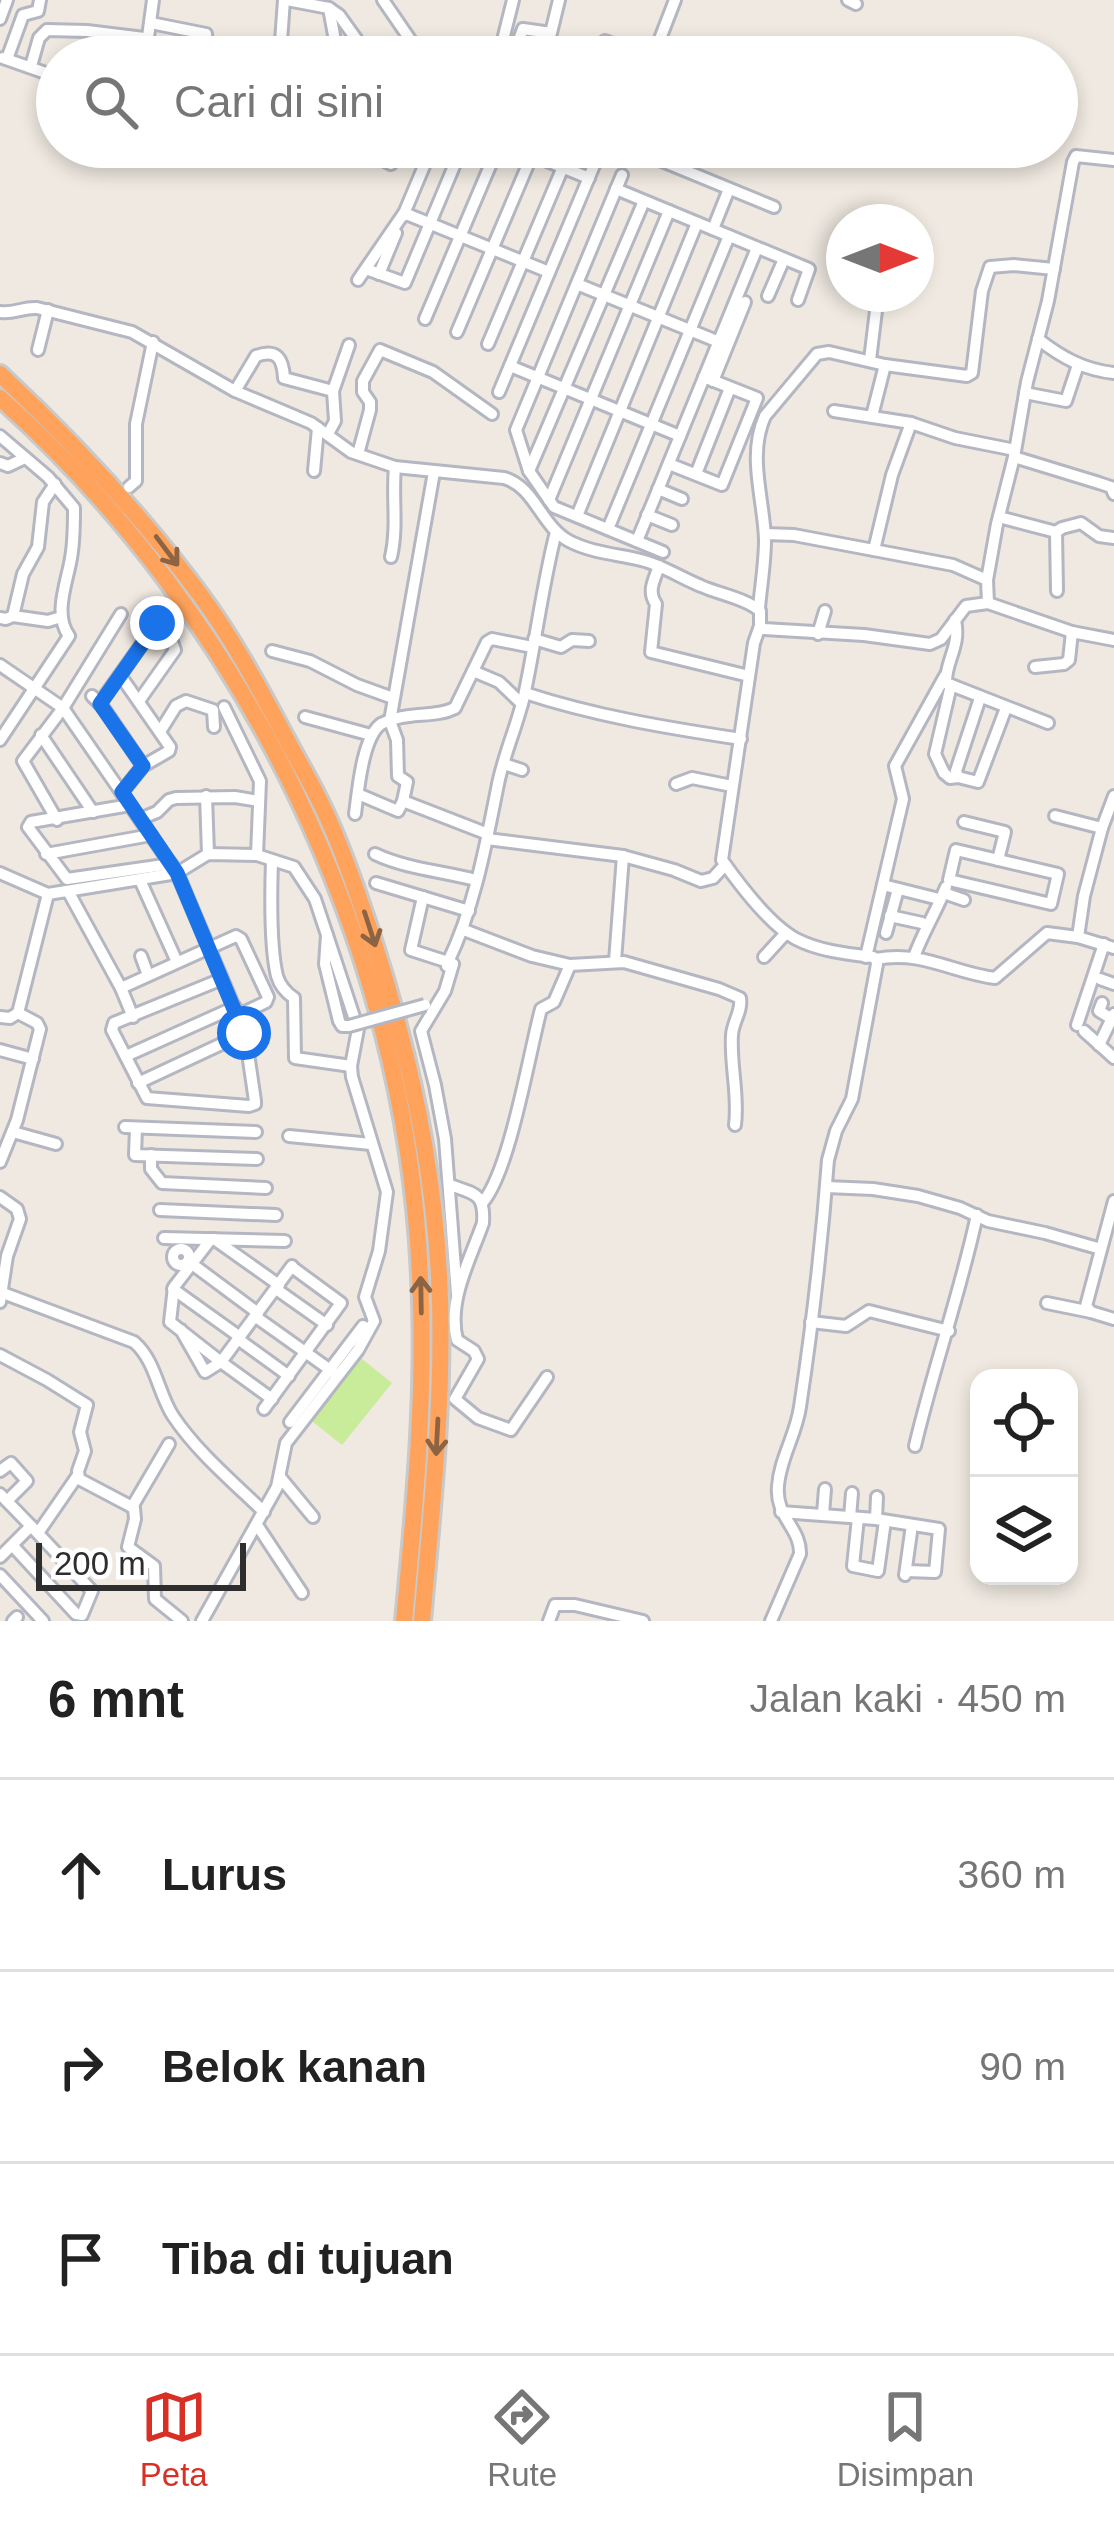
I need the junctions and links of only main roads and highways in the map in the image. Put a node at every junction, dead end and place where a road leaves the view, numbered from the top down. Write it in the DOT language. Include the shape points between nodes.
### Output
graph roads {
  1 [pos="0,374"];
  2 [pos="0,398"];
  3 [pos="404,1621"];
  4 [pos="422,1621"];
  1 -- 4 [label="highway, one-way" via="154,534 205,601 325,812 361,903 419,1104 439,1275 441,1373"];
  3 -- 2 [label="highway, one-way" via="422,1374 418,1253 400,1112 344,908 310,820 191,611 124,527"];
}
